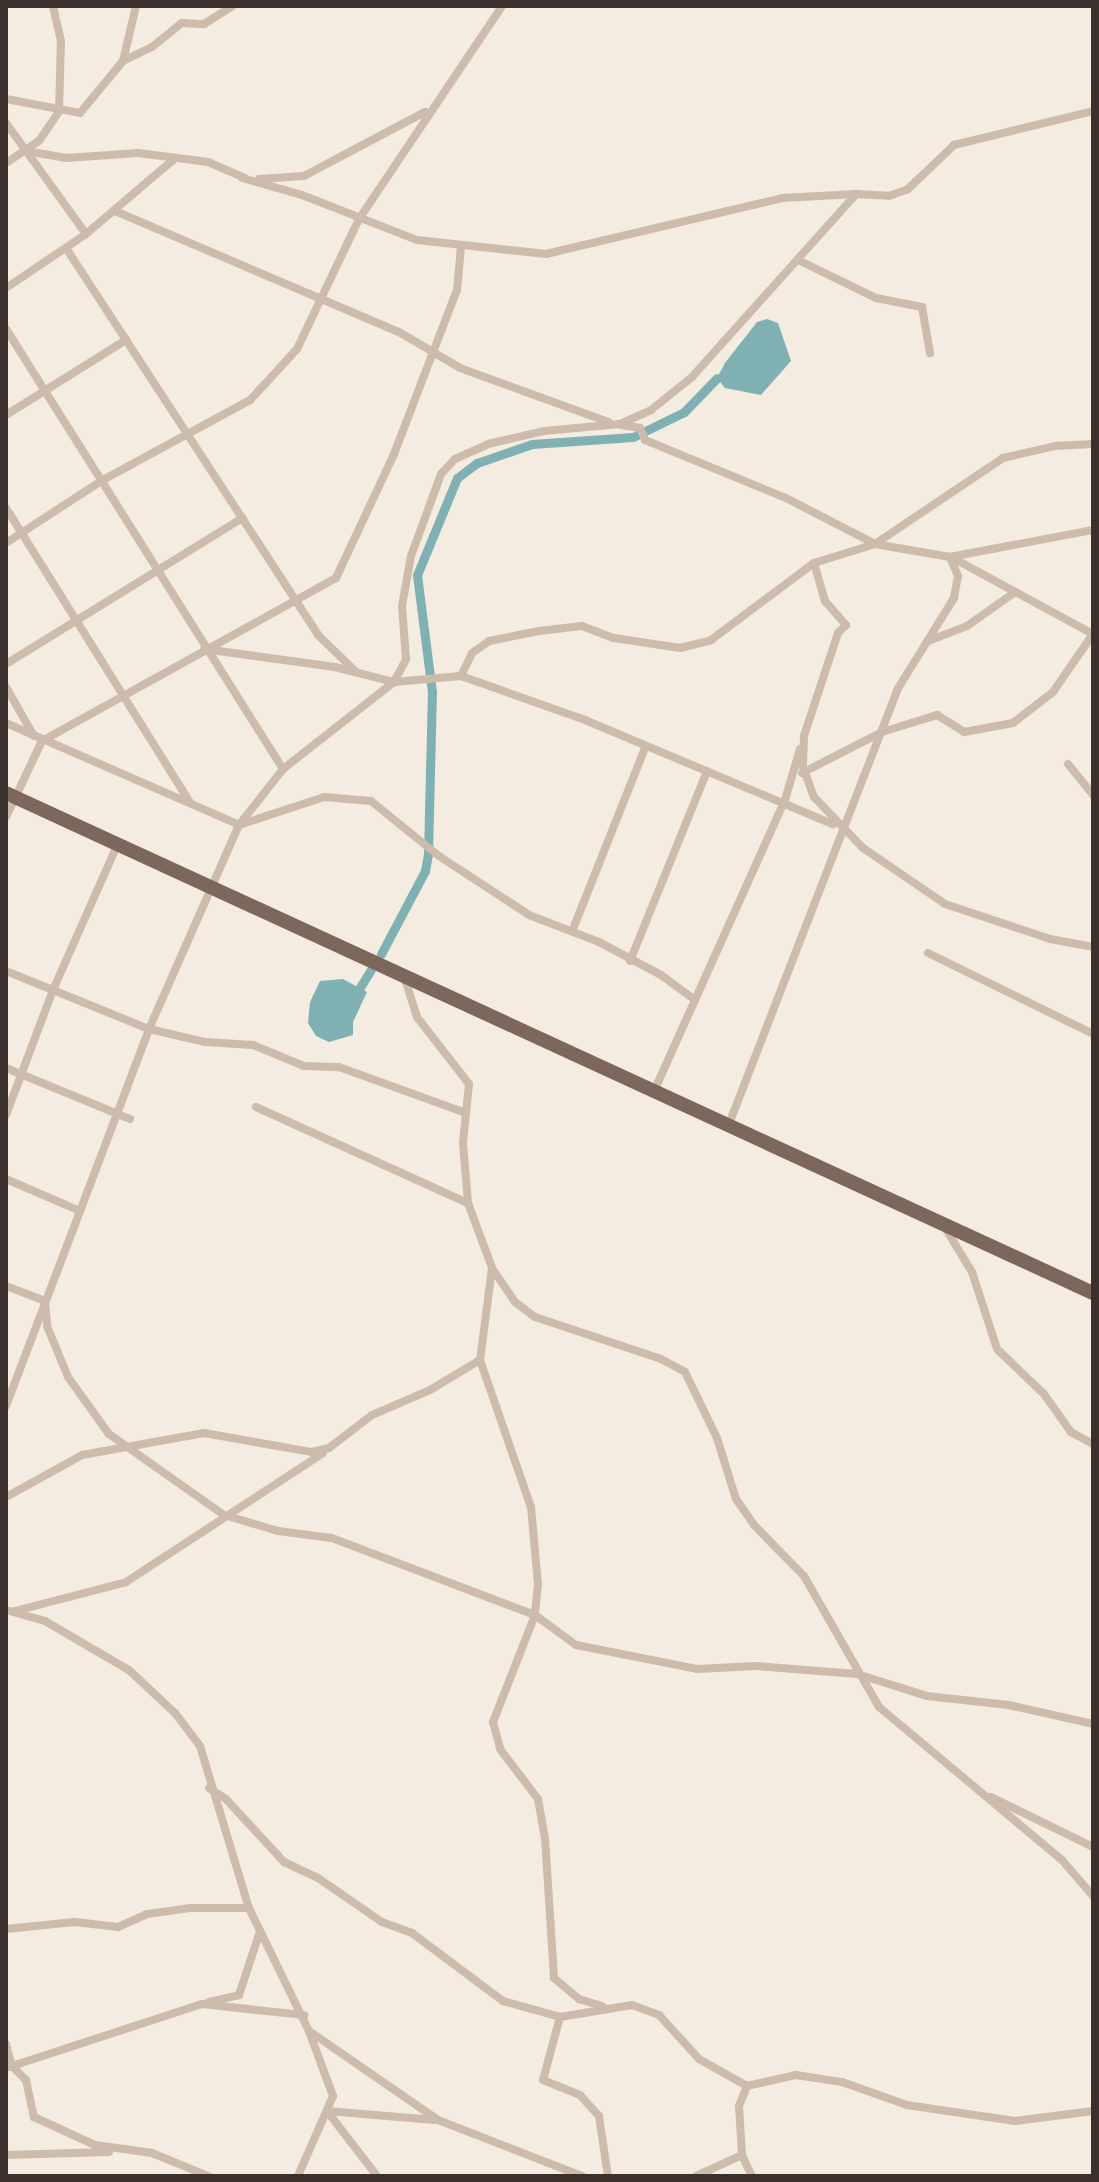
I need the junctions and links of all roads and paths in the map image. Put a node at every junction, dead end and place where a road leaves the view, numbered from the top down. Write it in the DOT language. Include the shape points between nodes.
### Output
graph roads {
  1 [pos="53,6"];
  2 [pos="136,6"];
  3 [pos="233,6"];
  4 [pos="500,6"];
  5 [pos="123,61"];
  6 [pos="6,99"];
  7 [pos="429,110"];
  8 [pos="59,111"];
  9 [pos="1093,111"];
  10 [pos="6,123"];
  11 [pos="26,151"];
  12 [pos="173,160"];
  13 [pos="6,163"];
  14 [pos="242,178"];
  15 [pos="856,194"];
  16 [pos="115,211"];
  17 [pos="359,219"];
  18 [pos="86,234"];
  19 [pos="461,247"];
  20 [pos="66,248"];
  21 [pos="798,260"];
  22 [pos="6,288"];
  23 [pos="324,300"];
  24 [pos="6,329"];
  25 [pos="126,340"];
  26 [pos="433,349"];
  27 [pos="930,353"];
  28 [pos="45,391"];
  29 [pos="6,415"];
  30 [pos="620,424"];
  31 [pos="186,431"];
  32 [pos="1093,444"];
  33 [pos="101,481"];
  34 [pos="6,508"];
  35 [pos="242,518"];
  36 [pos="1093,530"];
  37 [pos="21,533"];
  38 [pos="6,543"];
  39 [pos="875,544"];
  40 [pos="950,557"];
  41 [pos="814,563"];
  42 [pos="157,571"];
  43 [pos="1015,592"];
  44 [pos="297,603"];
  45 [pos="76,622"];
  46 [pos="1093,634"];
  47 [pos="927,641"];
  48 [pos="204,649"];
  49 [pos="6,664"];
  50 [pos="356,673"];
  51 [pos="461,676"];
  52 [pos="394,682"];
  53 [pos="6,687"];
  54 [pos="124,696"];
  55 [pos="6,723"];
  56 [pos="882,732"];
  57 [pos="804,736"];
  58 [pos="38,739"];
  59 [pos="645,748"];
  60 [pos="1068,764"];
  61 [pos="283,769"];
  62 [pos="707,771"];
  63 [pos="805,771"];
  64 [pos="792,781"];
  65 [pos="10,795"];
  66 [pos="1093,795"];
  67 [pos="785,800"];
  68 [pos="190,804"];
  69 [pos="6,817"];
  70 [pos="239,825"];
  71 [pos="841,828"];
  72 [pos="118,843"];
  73 [pos="212,886"];
  74 [pos="573,929"];
  75 [pos="1093,945"];
  76 [pos="928,953"];
  77 [pos="630,961"];
  78 [pos="6,971"];
  79 [pos="404,975"];
  80 [pos="53,990"];
  81 [pos="695,1000"];
  82 [pos="149,1029"];
  83 [pos="1093,1034"];
  84 [pos="6,1068"];
  85 [pos="22,1075"];
  86 [pos="655,1089"];
  87 [pos="256,1107"];
  88 [pos="466,1113"];
  89 [pos="117,1114"];
  90 [pos="6,1115"];
  91 [pos="130,1119"];
  92 [pos="729,1124"];
  93 [pos="6,1179"];
  94 [pos="468,1203"];
  95 [pos="80,1211"];
  96 [pos="942,1222"];
  97 [pos="492,1268"];
  98 [pos="6,1286"];
  99 [pos="1093,1293"];
  100 [pos="45,1301"];
  101 [pos="480,1360"];
  102 [pos="7,1400"];
  103 [pos="1093,1444"];
  104 [pos="329,1448"];
  105 [pos="131,1449"];
  106 [pos="6,1497"];
  107 [pos="224,1515"];
  108 [pos="8,1611"];
  109 [pos="535,1615"];
  110 [pos="857,1674"];
  111 [pos="1093,1724"];
  112 [pos="209,1788"];
  113 [pos="972,1788"];
  114 [pos="1093,1847"];
  115 [pos="1093,1896"];
  116 [pos="249,1908"];
  117 [pos="6,1929"];
  118 [pos="259,1934"];
  119 [pos="202,2004"];
  120 [pos="602,2006"];
  121 [pos="304,2015"];
  122 [pos="560,2017"];
  123 [pos="309,2031"];
  124 [pos="6,2044"];
  125 [pos="8,2065"];
  126 [pos="747,2086"];
  127 [pos="327,2111"];
  128 [pos="1093,2111"];
  129 [pos="438,2120"];
  130 [pos="128,2151"];
  131 [pos="6,2155"];
  132 [pos="742,2155"];
  133 [pos="208,2176"];
  134 [pos="298,2176"];
  135 [pos="377,2176"];
  136 [pos="582,2176"];
  137 [pos="608,2176"];
  138 [pos="696,2176"];
  139 [pos="752,2176"];
  1 -- 8 [label="street" via="61,41"];
  2 -- 5 [label="street"];
  3 -- 5 [label="street" via="204,24 182,23"];
  4 -- 7 [label="street" via="494,24"];
  5 -- 8 [label="street" via="80,113"];
  6 -- 8 [label="street"];
  7 -- 14 [label="street" via="304,176"];
  7 -- 17 [label="street"];
  8 -- 11 [label="street"];
  9 -- 15 [label="street" via="954,145 908,189 889,196"];
  10 -- 11 [label="street"];
  11 -- 12 [label="street" via="66,158 138,153"];
  11 -- 13 [label="street"];
  11 -- 18 [label="street"];
  12 -- 14 [label="street" via="208,162"];
  12 -- 16 [label="street"];
  14 -- 17 [label="street"];
  15 -- 19 [label="street" via="782,198 546,254"];
  15 -- 21 [label="street"];
  16 -- 18 [label="street"];
  16 -- 23 [label="street"];
  17 -- 19 [label="street" via="417,240"];
  17 -- 23 [label="street"];
  18 -- 20 [label="street"];
  19 -- 26 [label="street" via="457,290"];
  20 -- 22 [label="street"];
  20 -- 25 [label="street"];
  21 -- 27 [label="street" via="876,298 922,307"];
  21 -- 30 [label="street" via="692,377 651,410"];
  23 -- 26 [label="street"];
  23 -- 31 [label="street" via="297,349 250,400"];
  24 -- 28 [label="street"];
  25 -- 28 [label="street"];
  25 -- 31 [label="street"];
  26 -- 30 [label="street" via="460,368 519,392"];
  26 -- 44 [label="street" via="342,568 336,578"];
  28 -- 29 [label="street"];
  28 -- 33 [label="street"];
  30 -- 39 [label="street" via="640,428 645,440 786,498"];
  30 -- 52 [label="street" via="544,431 488,444 455,459 441,474 411,556 402,606 406,659"];
  31 -- 33 [label="street"];
  31 -- 35 [label="street"];
  32 -- 39 [label="street" via="1003,458"];
  33 -- 37 [label="street"];
  33 -- 42 [label="street"];
  34 -- 37 [label="street"];
  35 -- 42 [label="street"];
  35 -- 44 [label="street"];
  36 -- 40 [label="street"];
  37 -- 38 [label="street"];
  37 -- 45 [label="street"];
  39 -- 40 [label="street" via="937,550"];
  39 -- 41 [label="street"];
  40 -- 43 [label="street"];
  40 -- 47 [label="street" via="958,576 954,598"];
  41 -- 51 [label="street" via="711,640 680,648 614,638 582,626 539,631 489,641 472,653"];
  41 -- 57 [label="street" via="825,601 846,625 838,633"];
  42 -- 45 [label="street"];
  42 -- 48 [label="street"];
  43 -- 46 [label="street"];
  43 -- 47 [label="street" via="967,626"];
  44 -- 48 [label="street"];
  44 -- 50 [label="street" via="318,635"];
  45 -- 49 [label="street"];
  45 -- 54 [label="street"];
  46 -- 56 [label="street" via="1053,692 1013,723 964,732 937,715"];
  47 -- 56 [label="street" via="897,690"];
  48 -- 50 [label="street"];
  48 -- 54 [label="street"];
  48 -- 61 [label="street"];
  50 -- 52 [label="street"];
  51 -- 52 [label="street"];
  51 -- 59 [label="street"];
  52 -- 61 [label="street"];
  53 -- 58 [label="street"];
  54 -- 58 [label="street"];
  54 -- 68 [label="street"];
  55 -- 58 [label="street"];
  56 -- 63 [label="street"];
  56 -- 71 [label="street"];
  57 -- 63 [label="street"];
  57 -- 64 [label="street"];
  58 -- 65 [label="street"];
  58 -- 68 [label="street"];
  59 -- 62 [label="street"];
  59 -- 74 [label="street"];
  60 -- 66 [label="street"];
  61 -- 70 [label="street"];
  62 -- 67 [label="street"];
  62 -- 77 [label="street"];
  63 -- 64 [label="street"];
  63 -- 71 [label="street" via="814,797"];
  64 -- 67 [label="street"];
  65 -- 69 [label="street"];
  65 -- 72 [label="main road"];
  67 -- 71 [label="street"];
  67 -- 81 [label="street"];
  68 -- 70 [label="street"];
  70 -- 73 [label="street"];
  70 -- 74 [label="street" via="324,797 371,801 439,856 529,915"];
  71 -- 75 [label="street" via="909,884 945,904"];
  71 -- 92 [label="street" via="822,893"];
  72 -- 73 [label="main road"];
  72 -- 80 [label="street"];
  73 -- 79 [label="main road"];
  73 -- 82 [label="street"];
  74 -- 77 [label="street"];
  76 -- 83 [label="street"];
  77 -- 81 [label="street"];
  78 -- 80 [label="street"];
  79 -- 86 [label="main road"];
  79 -- 88 [label="street" via="417,1017 469,1084"];
  80 -- 82 [label="street"];
  80 -- 85 [label="street"];
  81 -- 86 [label="street"];
  82 -- 88 [label="street" via="205,1042 253,1045 304,1066 339,1067"];
  82 -- 89 [label="street"];
  84 -- 85 [label="street"];
  85 -- 89 [label="street"];
  85 -- 90 [label="street"];
  86 -- 92 [label="main road"];
  87 -- 94 [label="street"];
  88 -- 94 [label="street"];
  89 -- 91 [label="street"];
  89 -- 95 [label="street"];
  92 -- 96 [label="main road"];
  93 -- 95 [label="street"];
  94 -- 97 [label="street"];
  95 -- 100 [label="street"];
  96 -- 99 [label="main road"];
  96 -- 103 [label="street" via="972,1272 997,1349 1044,1394 1071,1432"];
  97 -- 101 [label="street"];
  97 -- 110 [label="street" via="515,1302 535,1317 685,1372 717,1438 736,1499 804,1576"];
  98 -- 100 [label="street"];
  100 -- 102 [label="street"];
  100 -- 105 [label="street" via="47,1326 68,1377 109,1434"];
  101 -- 104 [label="street" via="442,1385 372,1415"];
  101 -- 109 [label="street" via="531,1507 538,1584"];
  104 -- 105 [label="street" via="312,1452 204,1433"];
  104 -- 107 [label="street"];
  105 -- 106 [label="street" via="82,1455"];
  105 -- 107 [label="street"];
  107 -- 108 [label="street" via="126,1582"];
  107 -- 109 [label="street" via="278,1531 332,1538"];
  108 -- 112 [label="street" via="45,1621 129,1670 175,1713 200,1746"];
  109 -- 110 [label="street" via="576,1645 656,1664"];
  109 -- 120 [label="street" via="493,1722 500,1749 538,1799 547,1850 554,1978 579,1999"];
  110 -- 111 [label="street" via="927,1696 1009,1705"];
  110 -- 113 [label="street" via="879,1707"];
  112 -- 116 [label="street"];
  112 -- 122 [label="street" via="226,1799 284,1862 318,1878 382,1922 412,1933 503,2001"];
  113 -- 114 [label="street"];
  113 -- 115 [label="street" via="1062,1860"];
  116 -- 117 [label="street" via="147,1914 118,1927 75,1922"];
  116 -- 118 [label="street"];
  118 -- 119 [label="street" via="239,1995"];
  118 -- 121 [label="street"];
  119 -- 121 [label="street"];
  119 -- 125 [label="street"];
  120 -- 122 [label="street"];
  120 -- 126 [label="street" via="632,2005 659,2015 699,2059"];
  121 -- 123 [label="street"];
  122 -- 137 [label="street" via="543,2080 580,2095 599,2116"];
  123 -- 127 [label="street" via="333,2096"];
  123 -- 129 [label="street"];
  124 -- 125 [label="street"];
  125 -- 130 [label="street" via="26,2080 34,2117 95,2145"];
  126 -- 128 [label="street" via="796,2075 842,2082 907,2105 1015,2121"];
  126 -- 132 [label="street" via="739,2106"];
  127 -- 129 [label="street"];
  127 -- 134 [label="street"];
  127 -- 135 [label="street"];
  129 -- 136 [label="street"];
  130 -- 131 [label="street"];
  130 -- 133 [label="street" via="152,2153"];
  132 -- 138 [label="street"];
  132 -- 139 [label="street"];
}
